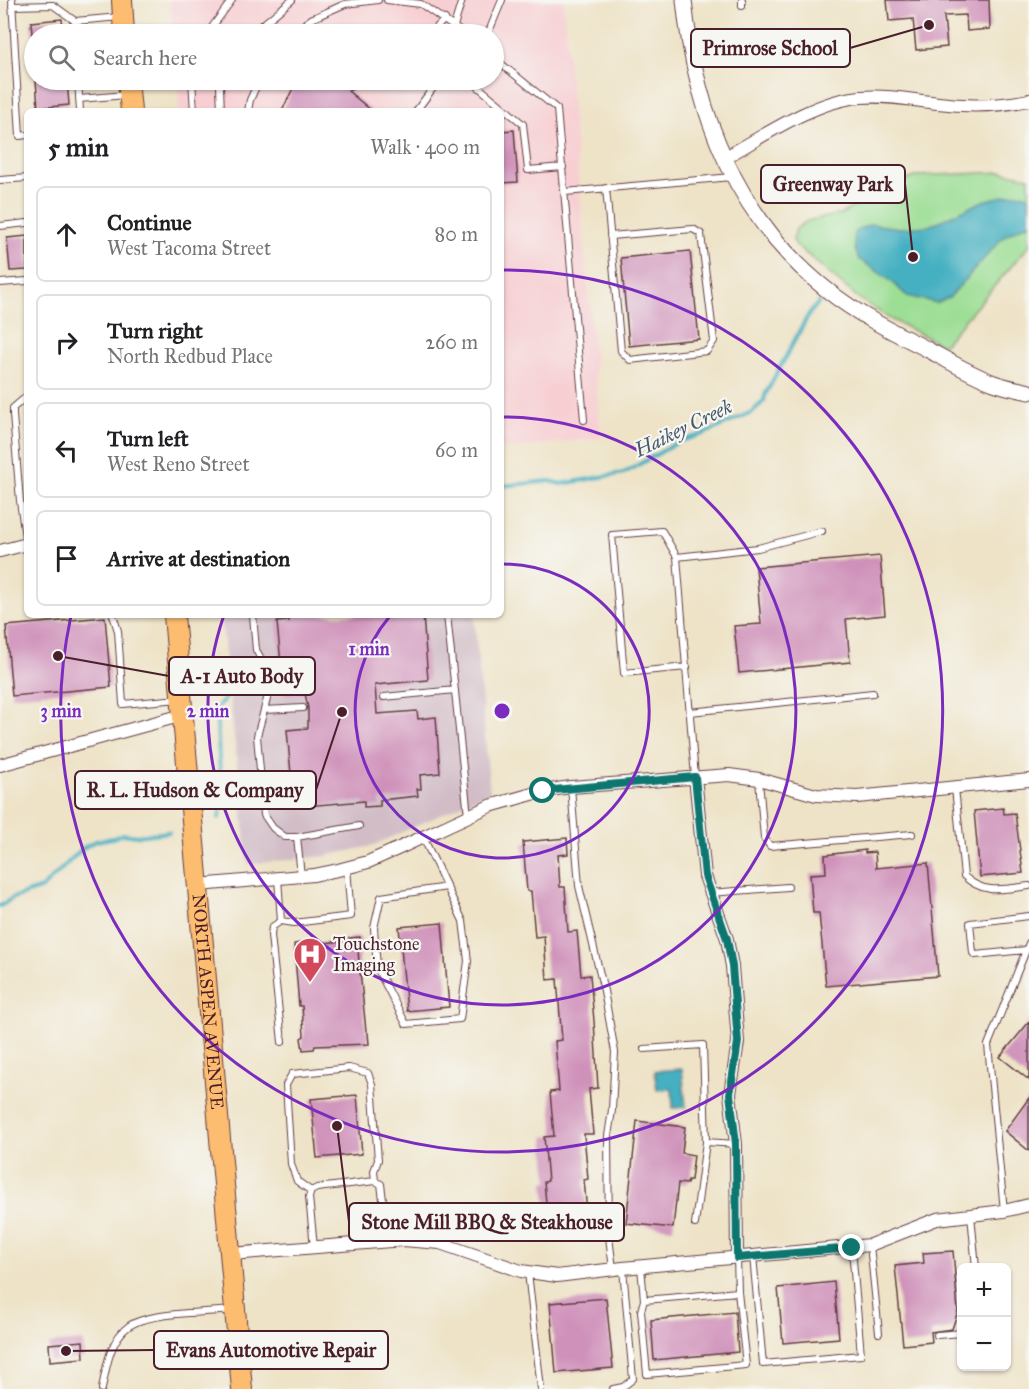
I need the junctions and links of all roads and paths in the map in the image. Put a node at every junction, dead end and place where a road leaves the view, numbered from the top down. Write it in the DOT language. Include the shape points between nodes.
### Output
graph roads {
  1 [pos="232,0"];
  2 [pos="292,0"];
  3 [pos="378,0"];
  4 [pos="387,0"];
  5 [pos="462,0"];
  6 [pos="502,0"];
  7 [pos="684,0"];
  8 [pos="12,3"];
  9 [pos="123,17"];
  10 [pos="445,19"];
  11 [pos="75,21"];
  12 [pos="214,24"];
  13 [pos="263,24"];
  14 [pos="305,24"];
  15 [pos="440,24"];
  16 [pos="451,24"];
  17 [pos="455,24"];
  18 [pos="492,24"];
  19 [pos="504,66"];
  20 [pos="79,90"];
  21 [pos="193,90"];
  22 [pos="220,90"];
  23 [pos="254,90"];
  24 [pos="432,90"];
  25 [pos="482,90"];
  26 [pos="129,95"];
  27 [pos="79,99"];
  28 [pos="1029,100"];
  29 [pos="80,108"];
  30 [pos="194,108"];
  31 [pos="221,108"];
  32 [pos="249,108"];
  33 [pos="418,108"];
  34 [pos="504,108"];
  35 [pos="504,108"];
  36 [pos="24,135"];
  37 [pos="724,158"];
  38 [pos="563,167"];
  39 [pos="734,177"];
  40 [pos="24,178"];
  41 [pos="0,180"];
  42 [pos="606,188"];
  43 [pos="565,192"];
  44 [pos="24,223"];
  45 [pos="0,225"];
  46 [pos="610,236"];
  47 [pos="24,281"];
  48 [pos="0,283"];
  49 [pos="1029,392"];
  50 [pos="24,399"];
  51 [pos="584,420"];
  52 [pos="24,499"];
  53 [pos="20,501"];
  54 [pos="24,530"];
  55 [pos="822,531"];
  56 [pos="24,545"];
  57 [pos="0,551"];
  58 [pos="676,557"];
  59 [pos="114,618"];
  60 [pos="174,618"];
  61 [pos="253,618"];
  62 [pos="447,618"];
  63 [pos="687,667"];
  64 [pos="454,690"];
  65 [pos="873,693"];
  66 [pos="384,697"];
  67 [pos="182,707"];
  68 [pos="303,708"];
  69 [pos="264,710"];
  70 [pos="690,712"];
  71 [pos="0,765"];
  72 [pos="695,777"];
  73 [pos="759,779"];
  74 [pos="1029,780"];
  75 [pos="571,787"];
  76 [pos="955,788"];
  77 [pos="468,816"];
  78 [pos="359,826"];
  79 [pos="912,834"];
  80 [pos="297,837"];
  81 [pos="423,837"];
  82 [pos="347,868"];
  83 [pos="301,876"];
  84 [pos="278,878"];
  85 [pos="198,885"];
  86 [pos="447,886"];
  87 [pos="1029,886"];
  88 [pos="788,887"];
  89 [pos="710,893"];
  90 [pos="1029,915"];
  91 [pos="281,921"];
  92 [pos="1029,943"];
  93 [pos="1026,950"];
  94 [pos="282,1042"];
  95 [pos="644,1048"];
  96 [pos="706,1142"];
  97 [pos="736,1144"];
  98 [pos="375,1181"];
  99 [pos="311,1191"];
  100 [pos="1029,1205"];
  101 [pos="1004,1211"];
  102 [pos="977,1214"];
  103 [pos="695,1224"];
  104 [pos="388,1241"];
  105 [pos="870,1245"];
  106 [pos="314,1248"];
  107 [pos="852,1248"];
  108 [pos="231,1254"];
  109 [pos="753,1256"];
  110 [pos="737,1258"];
  111 [pos="976,1263"];
  112 [pos="640,1266"];
  113 [pos="618,1269"];
  114 [pos="528,1272"];
  115 [pos="738,1292"];
  116 [pos="644,1300"];
  117 [pos="236,1310"];
  118 [pos="879,1333"];
  119 [pos="957,1333"];
  120 [pos="937,1335"];
  121 [pos="102,1389"];
  122 [pos="242,1389"];
  123 [pos="541,1389"];
  124 [pos="613,1389"];
  1 -- 12 [label="lane"];
  2 -- 13 [label="lane"];
  3 -- 14 [label="lane" via="345,4"];
  4 -- 10 [label="lane" via="421,4"];
  5 -- 17 [label="lane"];
  6 -- 18 [label="lane"];
  7 -- 37 [label="street" via="702,101"];
  8 -- 11 [label="lane" via="54,5"];
  8 -- 36 [label="lane" via="20,136"];
  9 -- 11 [label="lane"];
  10 -- 15 [label="lane"];
  10 -- 16 [label="lane"];
  19 -- 38 [label="lane" via="557,109"];
  20 -- 27 [label="lane"];
  21 -- 30 [label="lane"];
  22 -- 31 [label="lane"];
  23 -- 32 [label="lane"];
  24 -- 33 [label="lane"];
  25 -- 34 [label="lane"];
  26 -- 27 [label="lane"];
  27 -- 29 [label="lane"];
  28 -- 37 [label="street" via="976,106 858,97 812,110"];
  35 -- 38 [label="lane" via="523,124 528,170"];
  37 -- 39 [label="street"];
  38 -- 43 [label="lane"];
  39 -- 42 [label="lane"];
  39 -- 49 [label="street" via="771,234 826,290 904,338 994,383"];
  40 -- 41 [label="lane"];
  42 -- 43 [label="lane"];
  42 -- 46 [label="lane"];
  43 -- 51 [label="lane"];
  44 -- 45 [label="lane"];
  46 -- 46 [label="lane" via="621,351 630,360 707,351 714,341 701,234 693,229"];
  47 -- 48 [label="lane"];
  50 -- 53 [label="lane" via="13,408"];
  52 -- 53 [label="lane"];
  53 -- 54 [label="lane"];
  55 -- 58 [label="lane" via="758,548"];
  56 -- 57 [label="street"];
  58 -- 63 [label="lane"];
  58 -- 63 [label="lane" via="662,531 612,536 624,672"];
  59 -- 67 [label="lane" via="123,704"];
  60 -- 67 [label="main road, NORTH ASPEN AVENUE"];
  61 -- 69 [label="lane" via="256,650 264,664"];
  62 -- 64 [label="lane"];
  63 -- 70 [label="lane"];
  64 -- 66 [label="lane"];
  64 -- 77 [label="lane"];
  65 -- 70 [label="lane"];
  67 -- 71 [label="street"];
  67 -- 85 [label="main road, NORTH ASPEN AVENUE"];
  68 -- 69 [label="lane"];
  69 -- 80 [label="lane" via="257,736 264,815 285,837"];
  70 -- 72 [label="lane"];
  72 -- 73 [label="street"];
  72 -- 75 [label="street"];
  72 -- 89 [label="street" via="702,858"];
  73 -- 76 [label="street" via="833,797"];
  73 -- 79 [label="lane" via="764,838 770,846"];
  74 -- 76 [label="street"];
  75 -- 77 [label="street" via="516,798"];
  75 -- 113 [label="lane" via="579,886 615,1052 608,1136 609,1237"];
  76 -- 87 [label="lane" via="964,876 984,889"];
  77 -- 81 [label="street"];
  78 -- 80 [label="lane"];
  80 -- 83 [label="lane"];
  81 -- 82 [label="street"];
  81 -- 86 [label="lane"];
  82 -- 83 [label="street"];
  82 -- 91 [label="lane" via="351,916"];
  83 -- 84 [label="street"];
  84 -- 85 [label="street"];
  84 -- 91 [label="lane"];
  85 -- 108 [label="main road, NORTH ASPEN AVENUE"];
  86 -- 86 [label="lane" via="463,921 468,961 460,1019 406,1024 377,968 374,928 381,897"];
  88 -- 89 [label="lane"];
  89 -- 97 [label="street" via="732,966 738,1042 730,1094"];
  90 -- 93 [label="lane" via="970,923 975,955"];
  91 -- 94 [label="lane" via="272,927 271,935"];
  92 -- 93 [label="lane"];
  93 -- 101 [label="lane" via="988,1045"];
  95 -- 96 [label="lane" via="703,1045"];
  96 -- 97 [label="lane"];
  96 -- 103 [label="lane"];
  97 -- 110 [label="street"];
  98 -- 99 [label="lane"];
  98 -- 99 [label="lane" via="378,1160 368,1073 349,1068 292,1074 286,1085 291,1164 297,1181"];
  98 -- 104 [label="lane" via="381,1184 383,1192"];
  99 -- 106 [label="lane"];
  100 -- 101 [label="street"];
  101 -- 102 [label="street"];
  102 -- 105 [label="street" via="937,1219"];
  102 -- 111 [label="lane"];
  104 -- 106 [label="street"];
  104 -- 114 [label="street" via="440,1243"];
  105 -- 107 [label="street"];
  105 -- 118 [label="lane"];
  106 -- 108 [label="street"];
  107 -- 109 [label="street"];
  107 -- 109 [label="lane" via="861,1355 764,1364"];
  108 -- 117 [label="main road, NORTH ASPEN AVENUE"];
  109 -- 110 [label="street"];
  110 -- 112 [label="street"];
  110 -- 115 [label="lane"];
  112 -- 113 [label="street"];
  112 -- 116 [label="lane"];
  113 -- 114 [label="street" via="558,1276"];
  113 -- 124 [label="lane" via="633,1379"];
  114 -- 123 [label="lane"];
  115 -- 116 [label="lane"];
  115 -- 116 [label="lane" via="746,1365 647,1374 641,1311"];
  117 -- 121 [label="lane" via="146,1318 127,1327 113,1346"];
  117 -- 122 [label="main road, NORTH ASPEN AVENUE"];
  119 -- 120 [label="lane"];
}
